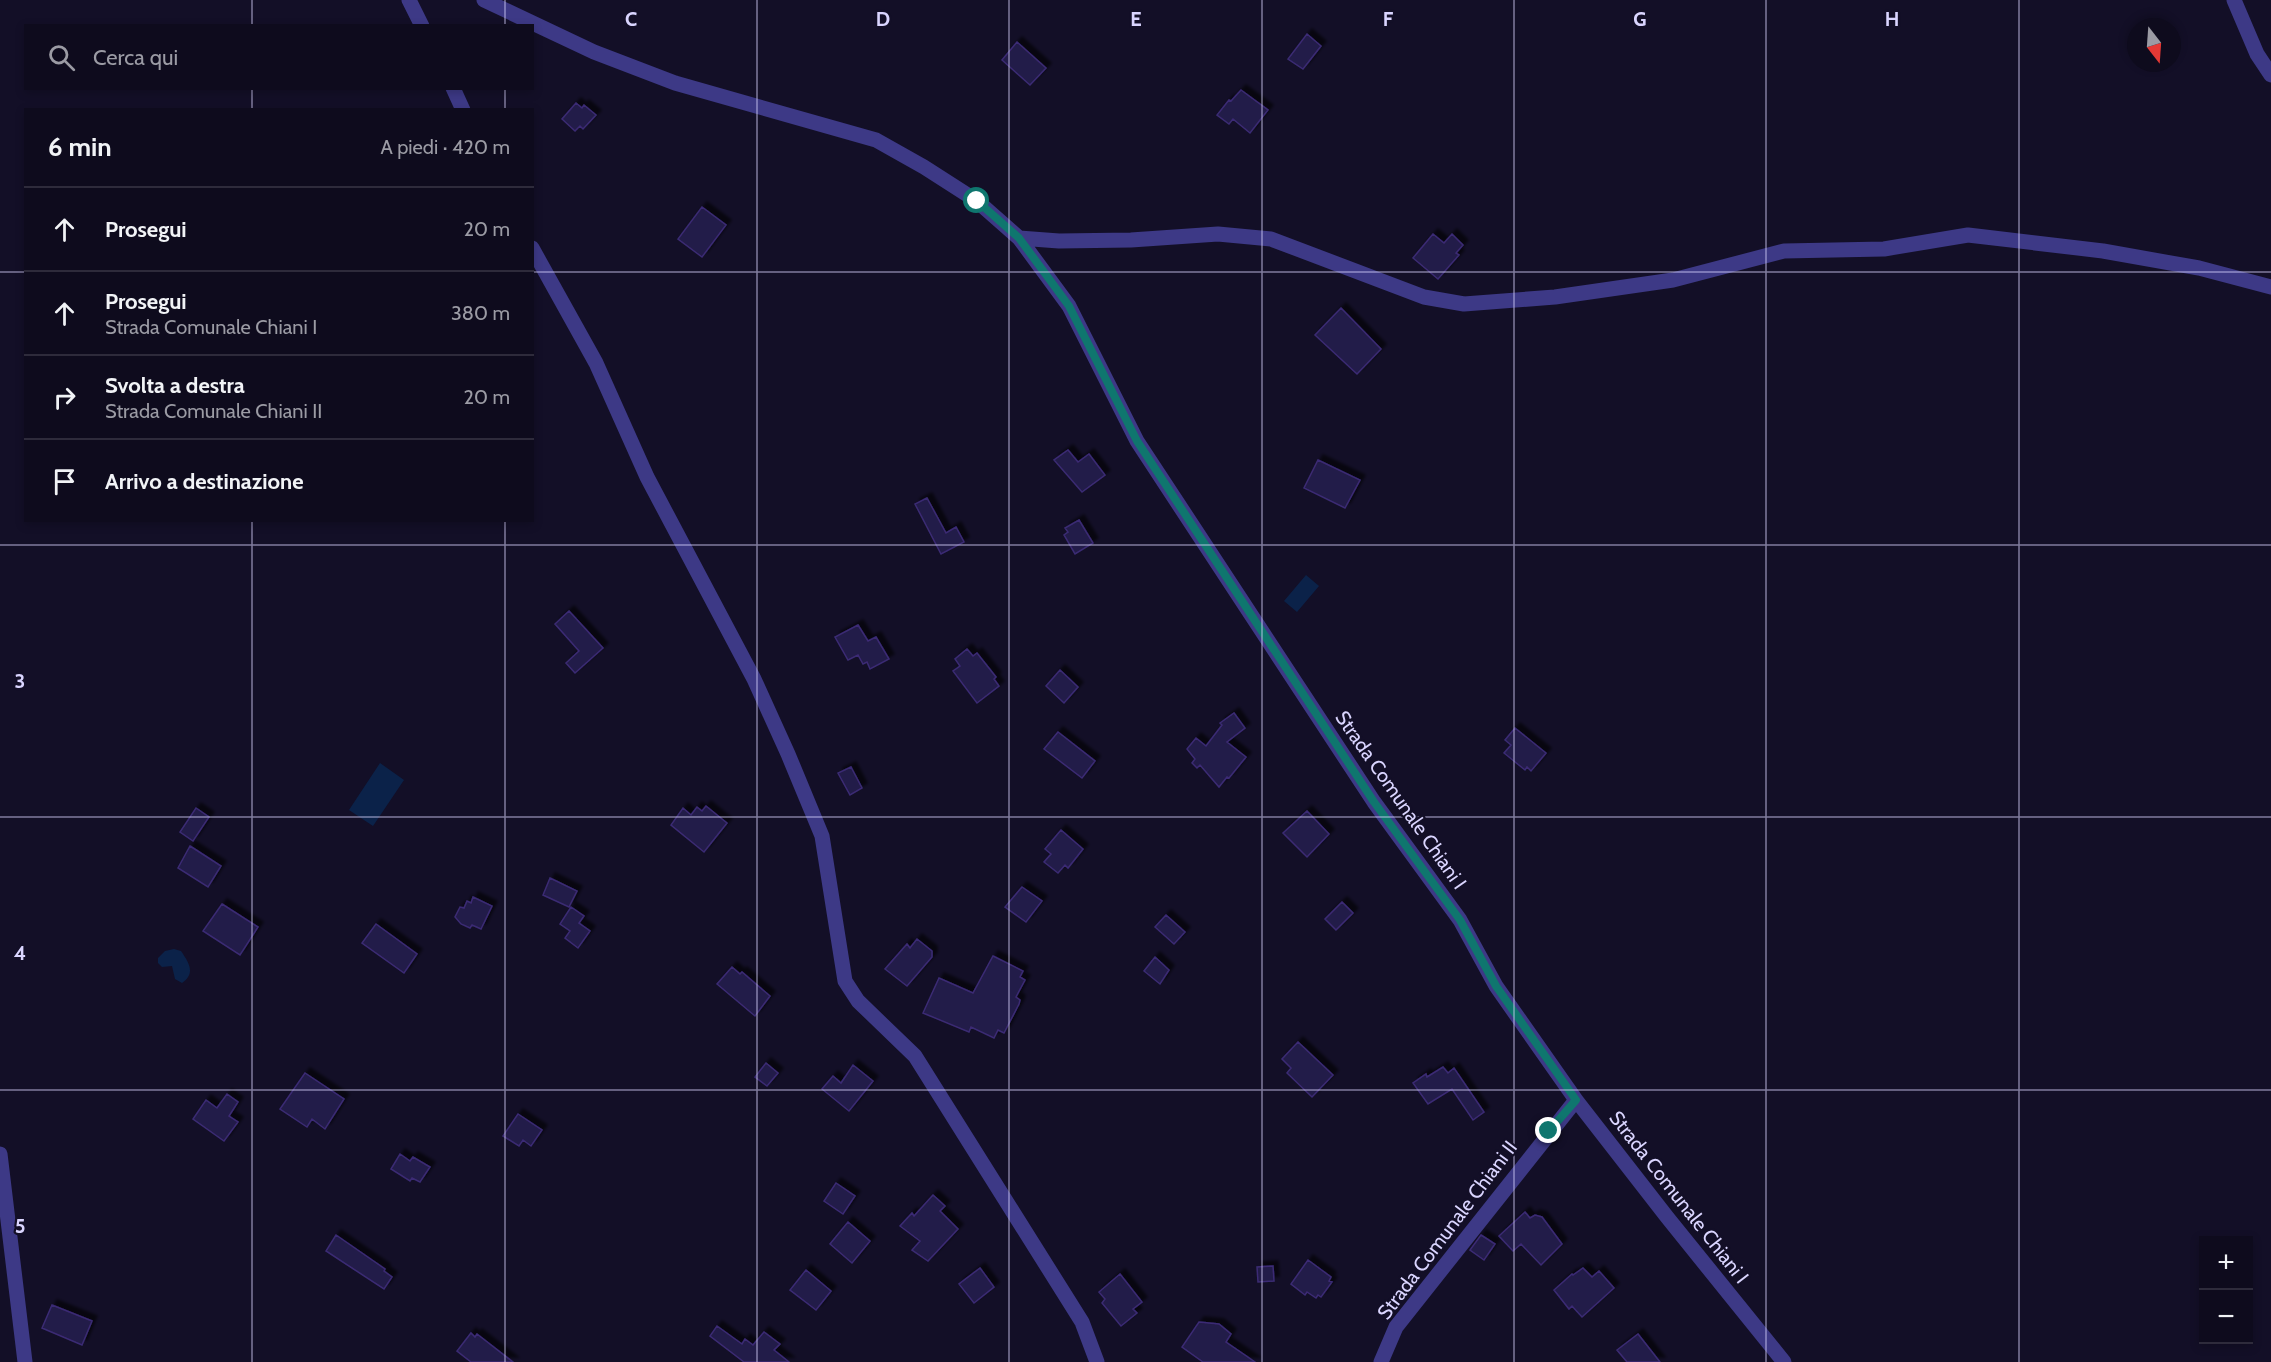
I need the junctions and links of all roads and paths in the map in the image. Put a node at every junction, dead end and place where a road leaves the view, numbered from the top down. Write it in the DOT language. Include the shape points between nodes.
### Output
graph roads {
  1 [pos="409,0"];
  2 [pos="484,0"];
  3 [pos="2234,0"];
  4 [pos="421,24"];
  5 [pos="2271,75"];
  6 [pos="454,90"];
  7 [pos="463,108"];
  8 [pos="1019,238"];
  9 [pos="534,252"];
  10 [pos="2271,287"];
  11 [pos="1576,1100"];
  12 [pos="0,1154"];
  13 [pos="25,1362"];
  14 [pos="1097,1362"];
  15 [pos="1380,1362"];
  16 [pos="1784,1362"];
  1 -- 4 [label="street"];
  2 -- 8 [label="street, Strada Comunale Chiani I" via="594,52 675,83 876,140 977,201"];
  3 -- 5 [label="street" via="2257,54"];
  6 -- 7 [label="street"];
  8 -- 10 [label="street" via="1080,241 1218,234 1271,239 1424,297 1464,304 1555,297 1673,280 1784,251 1884,249 1968,236 2103,251 2199,268"];
  8 -- 11 [label="street, Strada Comunale Chiani I" via="1069,306 1137,441 1348,765 1460,920 1496,986"];
  9 -- 14 [label="street" via="596,363 647,477 754,679 788,754 822,836 845,981 858,1001 915,1056 1082,1322"];
  11 -- 15 [label="street, Strada Comunale Chiani II" via="1396,1327"];
  11 -- 16 [label="street, Strada Comunale Chiani I"];
  12 -- 13 [label="street"];
}
